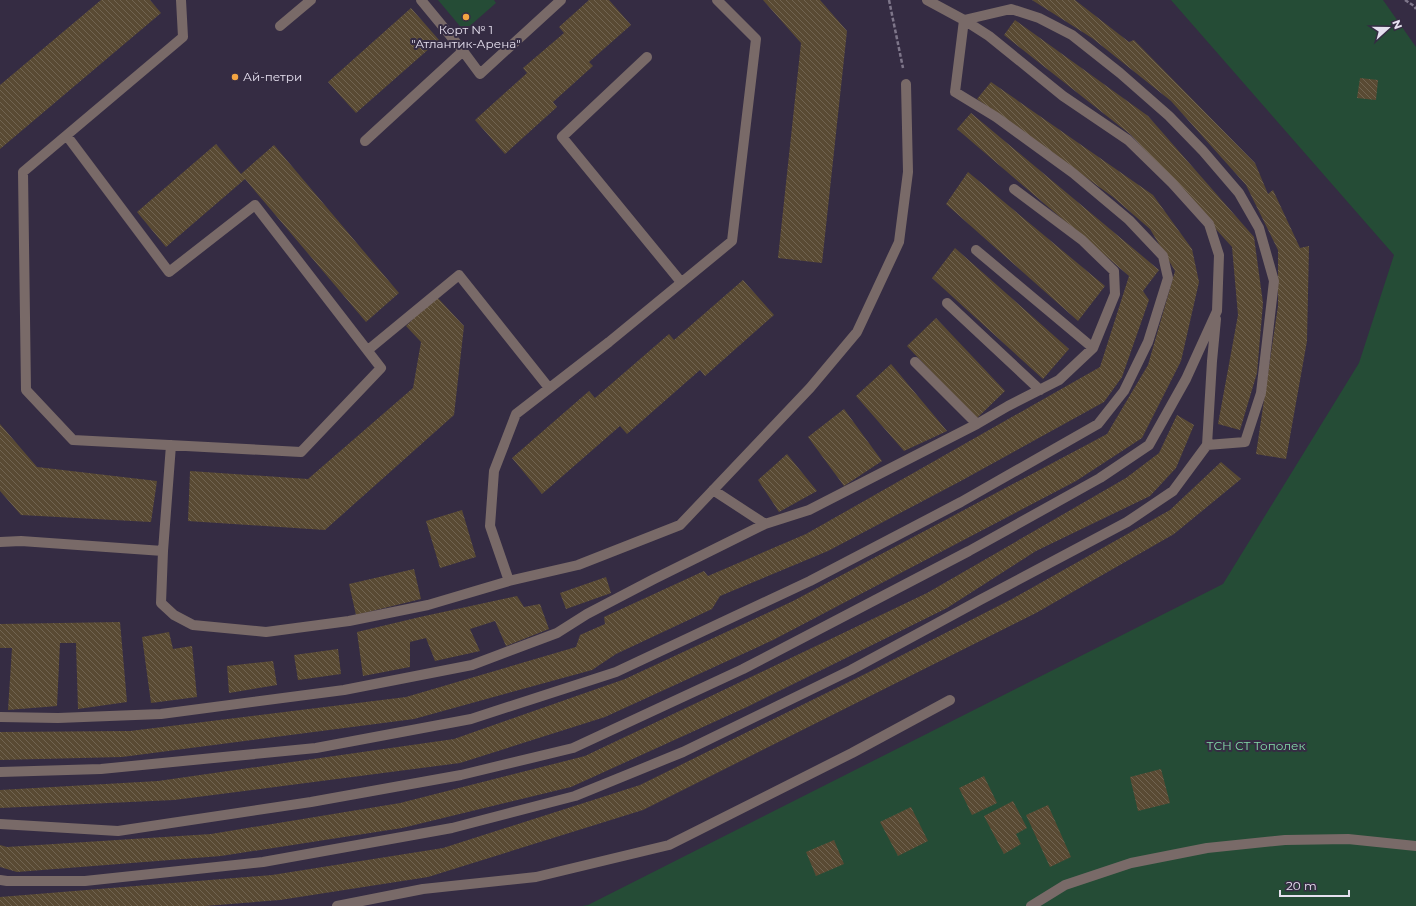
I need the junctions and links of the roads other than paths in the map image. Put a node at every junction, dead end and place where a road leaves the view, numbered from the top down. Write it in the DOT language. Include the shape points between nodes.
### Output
graph roads {
  1 [pos="181,0"];
  2 [pos="311,0"];
  3 [pos="421,0"];
  4 [pos="561,0"];
  5 [pos="717,0"];
  6 [pos="927,0"];
  7 [pos="964,20"];
  8 [pos="280,26"];
  9 [pos="463,51"];
  10 [pos="647,57"];
  11 [pos="906,84"];
  12 [pos="67,136"];
  13 [pos="365,141"];
  14 [pos="1014,189"];
  15 [pos="976,250"];
  16 [pos="681,282"];
  17 [pos="947,303"];
  18 [pos="1216,311"];
  19 [pos="1093,348"];
  20 [pos="368,350"];
  21 [pos="915,362"];
  22 [pos="549,388"];
  23 [pos="1040,390"];
  24 [pos="977,424"];
  25 [pos="171,445"];
  26 [pos="1207,445"];
  27 [pos="713,490"];
  28 [pos="765,524"];
  29 [pos="0,542"];
  30 [pos="163,551"];
  31 [pos="509,581"];
  32 [pos="950,700"];
  33 [pos="0,717"];
  34 [pos="0,772"];
  35 [pos="0,824"];
  36 [pos="1416,846"];
  37 [pos="0,880"];
  38 [pos="337,906"];
  39 [pos="1031,906"];
  1 -- 12 [label="lane" via="183,37"];
  2 -- 8 [label="lane"];
  3 -- 9 [label="lane"];
  4 -- 9 [label="lane" via="480,74"];
  5 -- 16 [label="lane" via="756,39 732,241"];
  6 -- 7 [label="lane"];
  7 -- 18 [label="lane" via="989,36 1063,96 1128,140 1209,224 1219,255"];
  7 -- 26 [label="lane" via="1012,10 1039,18 1072,35 1169,116 1239,193 1259,228 1274,281 1261,393 1245,442"];
  7 -- 34 [label="lane" via="955,92 996,117 1073,173 1130,220 1162,256 1168,278 1148,342 1124,391 1098,424 961,502 810,581 616,672 471,719 316,748 101,769"];
  9 -- 13 [label="lane"];
  10 -- 16 [label="lane" via="562,137"];
  11 -- 27 [label="lane" via="908,172 899,242 857,332 810,388"];
  12 -- 20 [label="lane" via="169,272 255,205"];
  12 -- 25 [label="lane" via="24,172 26,390 73,440"];
  14 -- 19 [label="lane" via="1082,240 1114,271 1115,294"];
  15 -- 19 [label="lane"];
  16 -- 22 [label="lane"];
  17 -- 23 [label="lane"];
  18 -- 26 [label="lane"];
  18 -- 35 [label="lane" via="1186,379 1149,445 1100,478 969,551 743,669 573,748 461,775 311,802 118,831"];
  19 -- 23 [label="lane" via="1059,380"];
  20 -- 22 [label="lane" via="459,275"];
  20 -- 25 [label="lane" via="381,368 301,452"];
  21 -- 24 [label="lane"];
  22 -- 31 [label="lane" via="516,414 494,471 490,526"];
  23 -- 24 [label="lane"];
  24 -- 28 [label="lane" via="809,510"];
  25 -- 30 [label="lane"];
  26 -- 37 [label="lane" via="1173,491 1127,522 850,670 683,752 574,796 452,828 263,862 85,881"];
  27 -- 28 [label="lane"];
  27 -- 31 [label="lane" via="680,525 578,565"];
  28 -- 33 [label="lane" via="587,614 557,633 472,665 344,690 162,714 58,718"];
  29 -- 30 [label="lane" via="21,541"];
  30 -- 31 [label="lane" via="161,603 174,615 193,625 266,632 349,621 428,605"];
  32 -- 38 [label="lane" via="845,757 669,845 536,877 423,889"];
  36 -- 39 [label="lane" via="1348,839 1285,840 1207,848 1131,863 1065,885"];
}
